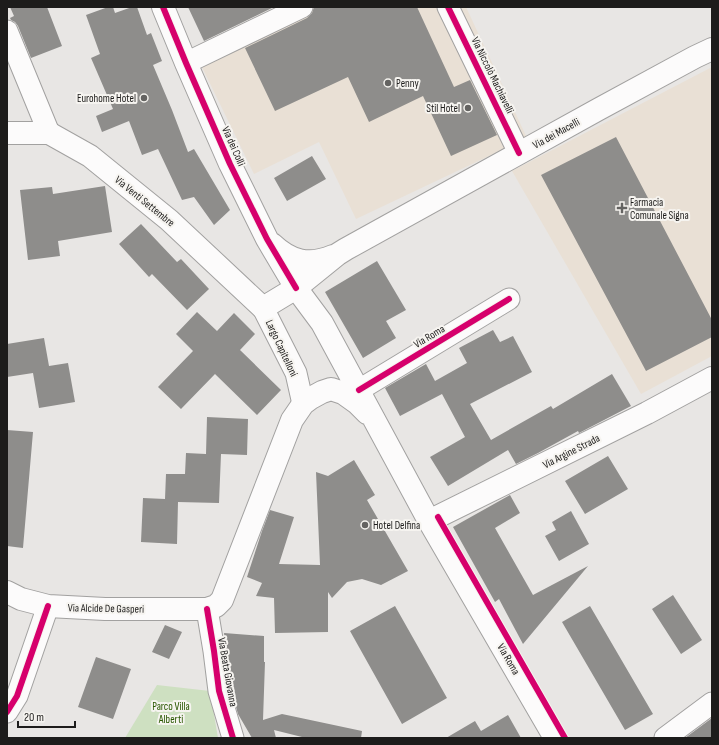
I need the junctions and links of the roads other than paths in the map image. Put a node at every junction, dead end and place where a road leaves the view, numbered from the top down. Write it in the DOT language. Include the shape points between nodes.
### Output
graph roads {
  1 [pos="163,7"];
  2 [pos="302,7"];
  3 [pos="448,7"];
  4 [pos="7,30"];
  5 [pos="712,49"];
  6 [pos="186,63"];
  7 [pos="7,133"];
  8 [pos="48,133"];
  9 [pos="519,153"];
  10 [pos="267,239"];
  11 [pos="338,254"];
  12 [pos="296,288"];
  13 [pos="509,299"];
  14 [pos="263,308"];
  15 [pos="712,378"];
  16 [pos="359,390"];
  17 [pos="303,404"];
  18 [pos="376,422"];
  19 [pos="430,521"];
  20 [pos="7,592"];
  21 [pos="48,606"];
  22 [pos="207,609"];
  23 [pos="712,703"];
  24 [pos="7,712"];
  25 [pos="233,738"];
  26 [pos="555,738"];
  27 [pos="665,738"];
  1 -- 6 [label="main road, Via dei Colli"];
  2 -- 6 [label="street"];
  3 -- 9 [label="street, Via Niccolò Machiavelli"];
  4 -- 8 [label="street"];
  5 -- 9 [label="main road, Via dei Macelli"];
  6 -- 10 [label="main road, Via dei Colli" via="230,164"];
  7 -- 8 [label="main road, Via Venti Settembre"];
  8 -- 14 [label="main road, Via Venti Settembre" via="90,156 163,215"];
  9 -- 11 [label="main road, Via dei Macelli"];
  10 -- 11 [label="main road, Via dei Macelli" via="280,252 303,261 326,259"];
  10 -- 12 [label="main road, Via dei Colli"];
  11 -- 12 [label="main road, Via dei Macelli"];
  12 -- 14 [label="main road, Largo Capitelloni"];
  12 -- 16 [label="main road, Via Roma" via="322,323"];
  13 -- 16 [label="street, Via Roma"];
  14 -- 17 [label="street, Largo Capitelloni" via="296,373"];
  15 -- 19 [label="main road, Via Argine Strada"];
  16 -- 18 [label="main road, Via Roma"];
  17 -- 18 [label="main road" via="322,392 331,390 348,396"];
  17 -- 22 [label="main road" via="292,420 222,600 216,606"];
  18 -- 19 [label="main road, Via Roma"];
  19 -- 26 [label="main road, Via Roma"];
  20 -- 21 [label="main road, Via Alcide De Gasperi" via="20,599"];
  21 -- 22 [label="main road, Via Alcide De Gasperi"];
  21 -- 24 [label="street" via="17,696"];
  22 -- 25 [label="street, Via Beata Giovanna" via="219,691"];
  23 -- 27 [label="street"];
}
